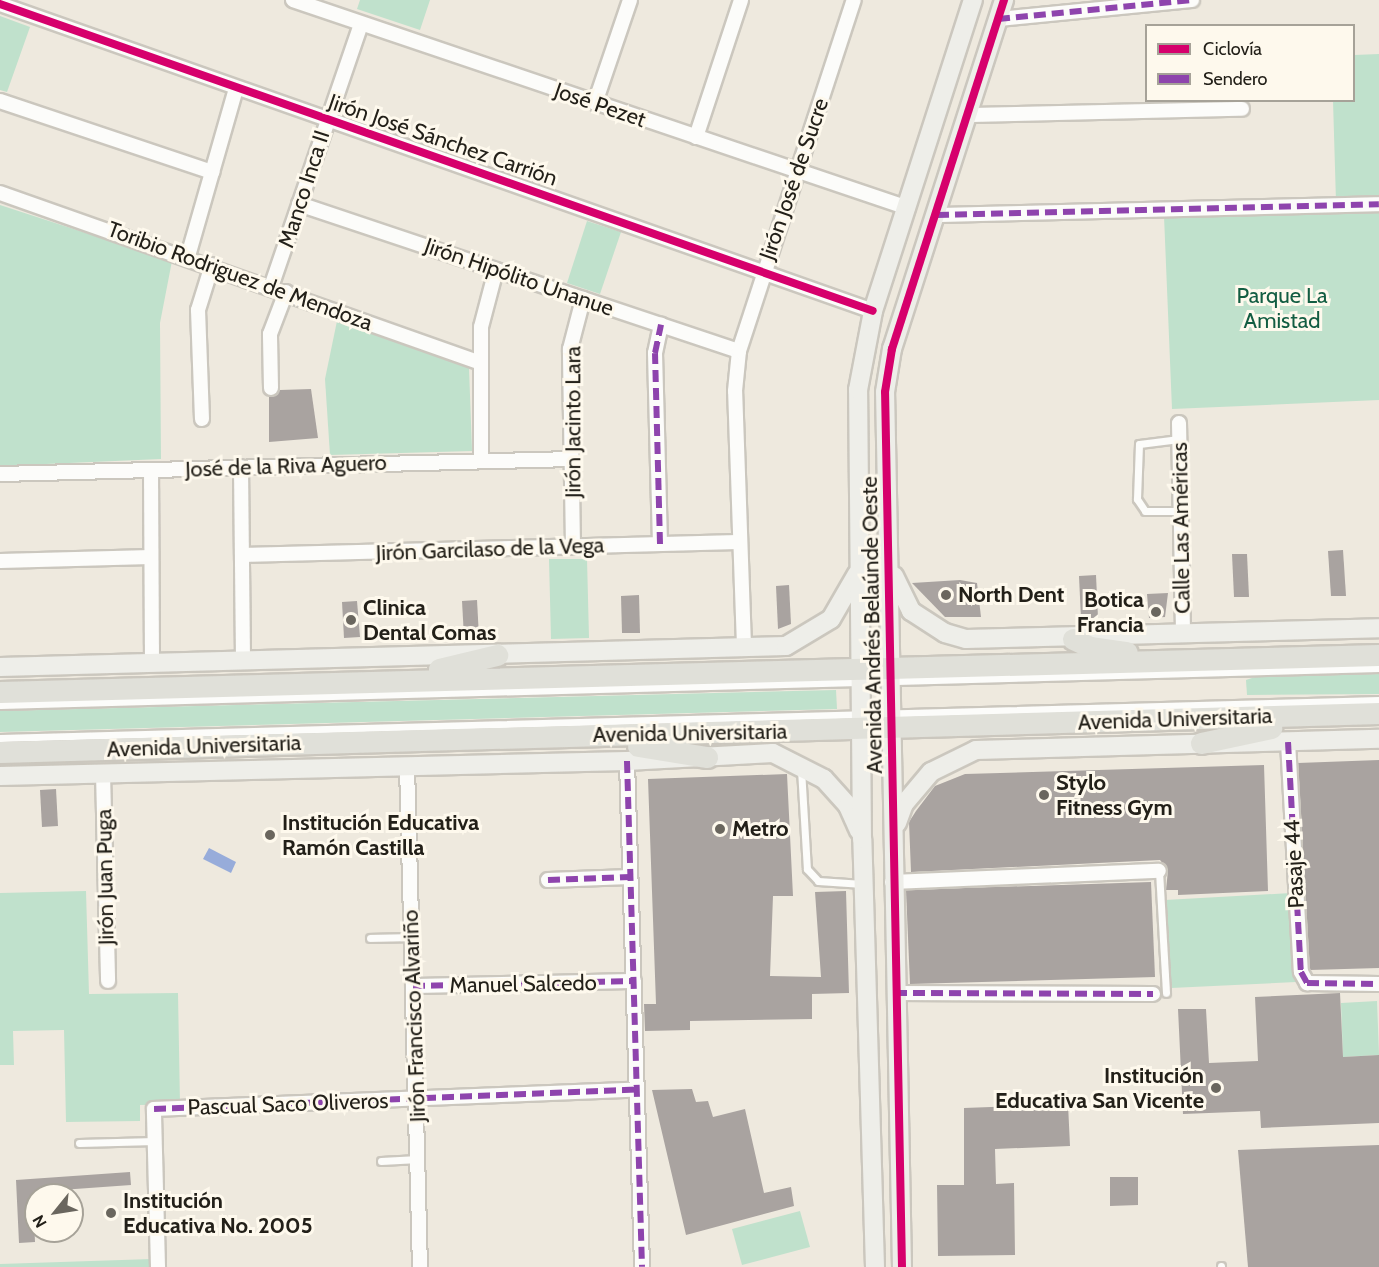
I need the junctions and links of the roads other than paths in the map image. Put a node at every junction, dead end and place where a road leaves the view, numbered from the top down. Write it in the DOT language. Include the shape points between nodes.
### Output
graph roads {
  1 [pos="293,0"];
  2 [pos="630,0"];
  3 [pos="741,0"];
  4 [pos="854,0"];
  5 [pos="973,0"];
  6 [pos="1004,0"];
  7 [pos="1192,0"];
  8 [pos="0,4"];
  9 [pos="998,19"];
  10 [pos="361,24"];
  11 [pos="236,89"];
  12 [pos="0,101"];
  13 [pos="595,103"];
  14 [pos="1242,108"];
  15 [pos="968,115"];
  16 [pos="327,118"];
  17 [pos="696,137"];
  18 [pos="796,171"];
  19 [pos="212,172"];
  20 [pos="0,193"];
  21 [pos="299,204"];
  22 [pos="1379,204"];
  23 [pos="908,208"];
  24 [pos="937,215"];
  25 [pos="188,256"];
  26 [pos="212,265"];
  27 [pos="496,270"];
  28 [pos="762,271"];
  29 [pos="271,287"];
  30 [pos="286,292"];
  31 [pos="583,299"];
  32 [pos="873,310"];
  33 [pos="661,325"];
  34 [pos="739,351"];
  35 [pos="478,362"];
  36 [pos="271,388"];
  37 [pos="202,419"];
  38 [pos="1179,423"];
  39 [pos="1179,439"];
  40 [pos="886,445"];
  41 [pos="855,448"];
  42 [pos="572,459"];
  43 [pos="481,461"];
  44 [pos="241,467"];
  45 [pos="151,470"];
  46 [pos="0,474"];
  47 [pos="887,485"];
  48 [pos="858,486"];
  49 [pos="1180,511"];
  50 [pos="738,542"];
  51 [pos="660,544"];
  52 [pos="573,547"];
  53 [pos="242,555"];
  54 [pos="151,557"];
  55 [pos="0,561"];
  56 [pos="860,566"];
  57 [pos="891,567"];
  58 [pos="1379,628"];
  59 [pos="1183,633"];
  60 [pos="1073,639"];
  61 [pos="744,646"];
  62 [pos="496,655"];
  63 [pos="1379,655"];
  64 [pos="243,660"];
  65 [pos="1171,661"];
  66 [pos="152,663"];
  67 [pos="0,667"];
  68 [pos="1379,668"];
  69 [pos="893,675"];
  70 [pos="862,676"];
  71 [pos="374,683"];
  72 [pos="0,692"];
  73 [pos="1379,700"];
  74 [pos="0,705"];
  75 [pos="1379,713"];
  76 [pos="1326,714"];
  77 [pos="894,721"];
  78 [pos="864,722"];
  79 [pos="604,735"];
  80 [pos="0,738"];
  81 [pos="1379,739"];
  82 [pos="1288,742"];
  83 [pos="1201,743"];
  84 [pos="0,752"];
  85 [pos="707,757"];
  86 [pos="627,761"];
  87 [pos="801,763"];
  88 [pos="407,765"];
  89 [pos="103,773"];
  90 [pos="0,776"];
  91 [pos="893,836"];
  92 [pos="862,839"];
  93 [pos="1159,871"];
  94 [pos="630,877"];
  95 [pos="548,880"];
  96 [pos="892,882"];
  97 [pos="863,884"];
  98 [pos="864,906"];
  99 [pos="893,907"];
  100 [pos="412,937"];
  101 [pos="370,938"];
  102 [pos="894,947"];
  103 [pos="865,948"];
  104 [pos="108,981"];
  105 [pos="634,981"];
  106 [pos="1379,984"];
  107 [pos="413,986"];
  108 [pos="895,993"];
  109 [pos="1160,993"];
  110 [pos="637,1090"];
  111 [pos="416,1101"];
  112 [pos="155,1141"];
  113 [pos="79,1143"];
  114 [pos="418,1159"];
  115 [pos="381,1161"];
  116 [pos="874,1262"];
  117 [pos="904,1263"];
  118 [pos="158,1267"];
  119 [pos="420,1267"];
  120 [pos="642,1267"];
  1 -- 10 [label="street, José Pezet"];
  2 -- 13 [label="street"];
  3 -- 17 [label="street"];
  4 -- 18 [label="street, Jirón José de Sucre"];
  5 -- 23 [label="street, Avenida Andrés Belaúnde Oeste"];
  6 -- 9 [label="street, Avenida Andrés Belaúnde Oeste"];
  7 -- 9 [label="street"];
  8 -- 11 [label="street, Jirón José Sánchez Carrión"];
  9 -- 15 [label="street, Avenida Andrés Belaúnde Oeste"];
  10 -- 13 [label="street, José Pezet"];
  10 -- 16 [label="street, Manco Inca II"];
  11 -- 16 [label="street, Jirón José Sánchez Carrión"];
  11 -- 19 [label="street"];
  12 -- 19 [label="street"];
  13 -- 17 [label="street, José Pezet"];
  14 -- 15 [label="street"];
  15 -- 24 [label="street, Avenida Andrés Belaúnde Oeste"];
  16 -- 21 [label="street, Manco Inca II"];
  16 -- 28 [label="street, Jirón José Sánchez Carrión"];
  17 -- 18 [label="street, José Pezet"];
  18 -- 23 [label="street, José Pezet"];
  18 -- 28 [label="street, Jirón José de Sucre"];
  19 -- 25 [label="street"];
  20 -- 25 [label="street, Toribio Rodriguez de Mendoza"];
  21 -- 27 [label="street, Jirón Hipólito Unanue"];
  21 -- 29 [label="street, Manco Inca II"];
  22 -- 24 [label="street"];
  23 -- 32 [label="street, Avenida Andrés Belaúnde Oeste"];
  24 -- 40 [label="street, Avenida Andrés Belaúnde Oeste" via="892,349"];
  25 -- 26 [label="street, Toribio Rodriguez de Mendoza"];
  26 -- 29 [label="street, Toribio Rodriguez de Mendoza"];
  26 -- 37 [label="street" via="198,310"];
  27 -- 31 [label="street, Jirón Hipólito Unanue"];
  27 -- 35 [label="street" via="481,327"];
  28 -- 32 [label="street, Jirón José Sánchez Carrión"];
  28 -- 34 [label="street, Jirón José de Sucre"];
  29 -- 30 [label="street, Toribio Rodriguez de Mendoza"];
  30 -- 35 [label="street, Toribio Rodriguez de Mendoza"];
  30 -- 36 [label="street" via="270,334"];
  31 -- 33 [label="street, Jirón Hipólito Unanue"];
  31 -- 42 [label="street, Jirón Jacinto Lara" via="570,349"];
  32 -- 41 [label="street, Avenida Andrés Belaúnde Oeste" via="858,390"];
  33 -- 34 [label="street, Jirón Hipólito Unanue"];
  33 -- 51 [label="street" via="655,353"];
  34 -- 50 [label="street, Jirón José de Sucre"];
  35 -- 43 [label="street"];
  38 -- 39 [label="street, Calle Las Américas"];
  39 -- 49 [label="street, Calle Las Américas"];
  39 -- 49 [label="lane" via="1139,444 1137,499 1145,511"];
  40 -- 41 [label="street"];
  40 -- 47 [label="street, Avenida Andrés Belaúnde Oeste"];
  41 -- 48 [label="street, Avenida Andrés Belaúnde Oeste"];
  42 -- 43 [label="street, José de la Riva Aguero"];
  42 -- 52 [label="street, Jirón Jacinto Lara"];
  43 -- 44 [label="street, José de la Riva Aguero"];
  44 -- 45 [label="street, José de la Riva Aguero"];
  44 -- 53 [label="street"];
  45 -- 46 [label="street, José de la Riva Aguero"];
  45 -- 54 [label="street"];
  47 -- 48 [label="street"];
  47 -- 57 [label="street, Avenida Andrés Belaúnde Oeste"];
  48 -- 56 [label="street, Avenida Andrés Belaúnde Oeste"];
  49 -- 59 [label="street, Calle Las Américas"];
  50 -- 51 [label="street, Jirón Garcilaso de la Vega"];
  50 -- 61 [label="street, Jirón José de Sucre"];
  51 -- 52 [label="street, Jirón Garcilaso de la Vega"];
  52 -- 53 [label="street, Jirón Garcilaso de la Vega"];
  53 -- 64 [label="street"];
  54 -- 55 [label="street"];
  54 -- 66 [label="street"];
  56 -- 61 [label="street" via="846,599 825,625 786,646"];
  56 -- 70 [label="street, Avenida Andrés Belaúnde Oeste"];
  57 -- 60 [label="street" via="911,611 945,633 966,639"];
  57 -- 69 [label="street, Avenida Andrés Belaúnde Oeste"];
  58 -- 59 [label="street"];
  59 -- 60 [label="street"];
  60 -- 65 [label="main road" via="1090,647"];
  61 -- 62 [label="street"];
  62 -- 64 [label="street"];
  62 -- 71 [label="main road"];
  63 -- 65 [label="main road"];
  64 -- 66 [label="street"];
  65 -- 69 [label="main road"];
  66 -- 67 [label="street"];
  68 -- 69 [label="lane"];
  69 -- 70 [label="main road"];
  69 -- 77 [label="street, Avenida Andrés Belaúnde Oeste"];
  70 -- 71 [label="main road"];
  70 -- 74 [label="lane"];
  70 -- 78 [label="street, Avenida Andrés Belaúnde Oeste"];
  71 -- 72 [label="main road"];
  73 -- 77 [label="lane"];
  75 -- 76 [label="main road, Avenida Universitaria"];
  76 -- 77 [label="main road, Avenida Universitaria"];
  76 -- 83 [label="main road" via="1303,724 1233,732"];
  77 -- 78 [label="main road, Avenida Universitaria"];
  77 -- 91 [label="street, Avenida Andrés Belaúnde Oeste"];
  78 -- 79 [label="main road, Avenida Universitaria"];
  78 -- 80 [label="lane"];
  78 -- 92 [label="street, Avenida Andrés Belaúnde Oeste"];
  79 -- 84 [label="main road, Avenida Universitaria"];
  79 -- 85 [label="main road" via="625,746 688,750"];
  81 -- 82 [label="street, Avenida Universitaria"];
  82 -- 83 [label="street, Avenida Universitaria"];
  82 -- 106 [label="street, Pasaje 44" via="1298,957 1307,983"];
  83 -- 91 [label="street, Avenida Universitaria" via="976,750 946,762 916,788"];
  85 -- 86 [label="street, Avenida Universitaria"];
  85 -- 87 [label="street, Avenida Universitaria" via="773,753"];
  86 -- 88 [label="street, Avenida Universitaria"];
  86 -- 94 [label="street"];
  87 -- 92 [label="street, Avenida Universitaria" via="834,788"];
  87 -- 97 [label="lane" via="812,877"];
  88 -- 89 [label="street, Avenida Universitaria"];
  88 -- 100 [label="street, Jirón Francisco Alvariño"];
  89 -- 90 [label="street, Avenida Universitaria"];
  89 -- 104 [label="street, Jirón Juan Puga"];
  91 -- 96 [label="street, Avenida Andrés Belaúnde Oeste"];
  92 -- 97 [label="street, Avenida Andrés Belaúnde Oeste"];
  93 -- 96 [label="street"];
  93 -- 109 [label="lane"];
  94 -- 95 [label="street"];
  94 -- 105 [label="street"];
  96 -- 99 [label="street, Avenida Andrés Belaúnde Oeste"];
  97 -- 98 [label="street, Avenida Andrés Belaúnde Oeste"];
  98 -- 99 [label="street"];
  98 -- 103 [label="street, Avenida Andrés Belaúnde Oeste"];
  99 -- 102 [label="street, Avenida Andrés Belaúnde Oeste"];
  100 -- 101 [label="lane"];
  100 -- 107 [label="street, Jirón Francisco Alvariño"];
  102 -- 103 [label="street"];
  102 -- 108 [label="street, Avenida Andrés Belaúnde Oeste"];
  103 -- 116 [label="street, Avenida Andrés Belaúnde Oeste"];
  105 -- 107 [label="street, Manuel Salcedo"];
  105 -- 110 [label="street"];
  107 -- 111 [label="street, Jirón Francisco Alvariño"];
  108 -- 109 [label="street"];
  108 -- 117 [label="street, Avenida Andrés Belaúnde Oeste"];
  110 -- 111 [label="street, Pascual Saco Oliveros"];
  110 -- 120 [label="street"];
  111 -- 112 [label="street, Pascual Saco Oliveros" via="154,1108"];
  111 -- 114 [label="street, Jirón Francisco Alvariño"];
  112 -- 113 [label="lane"];
  112 -- 118 [label="street"];
  114 -- 115 [label="lane"];
  114 -- 119 [label="street, Jirón Francisco Alvariño"];
}
